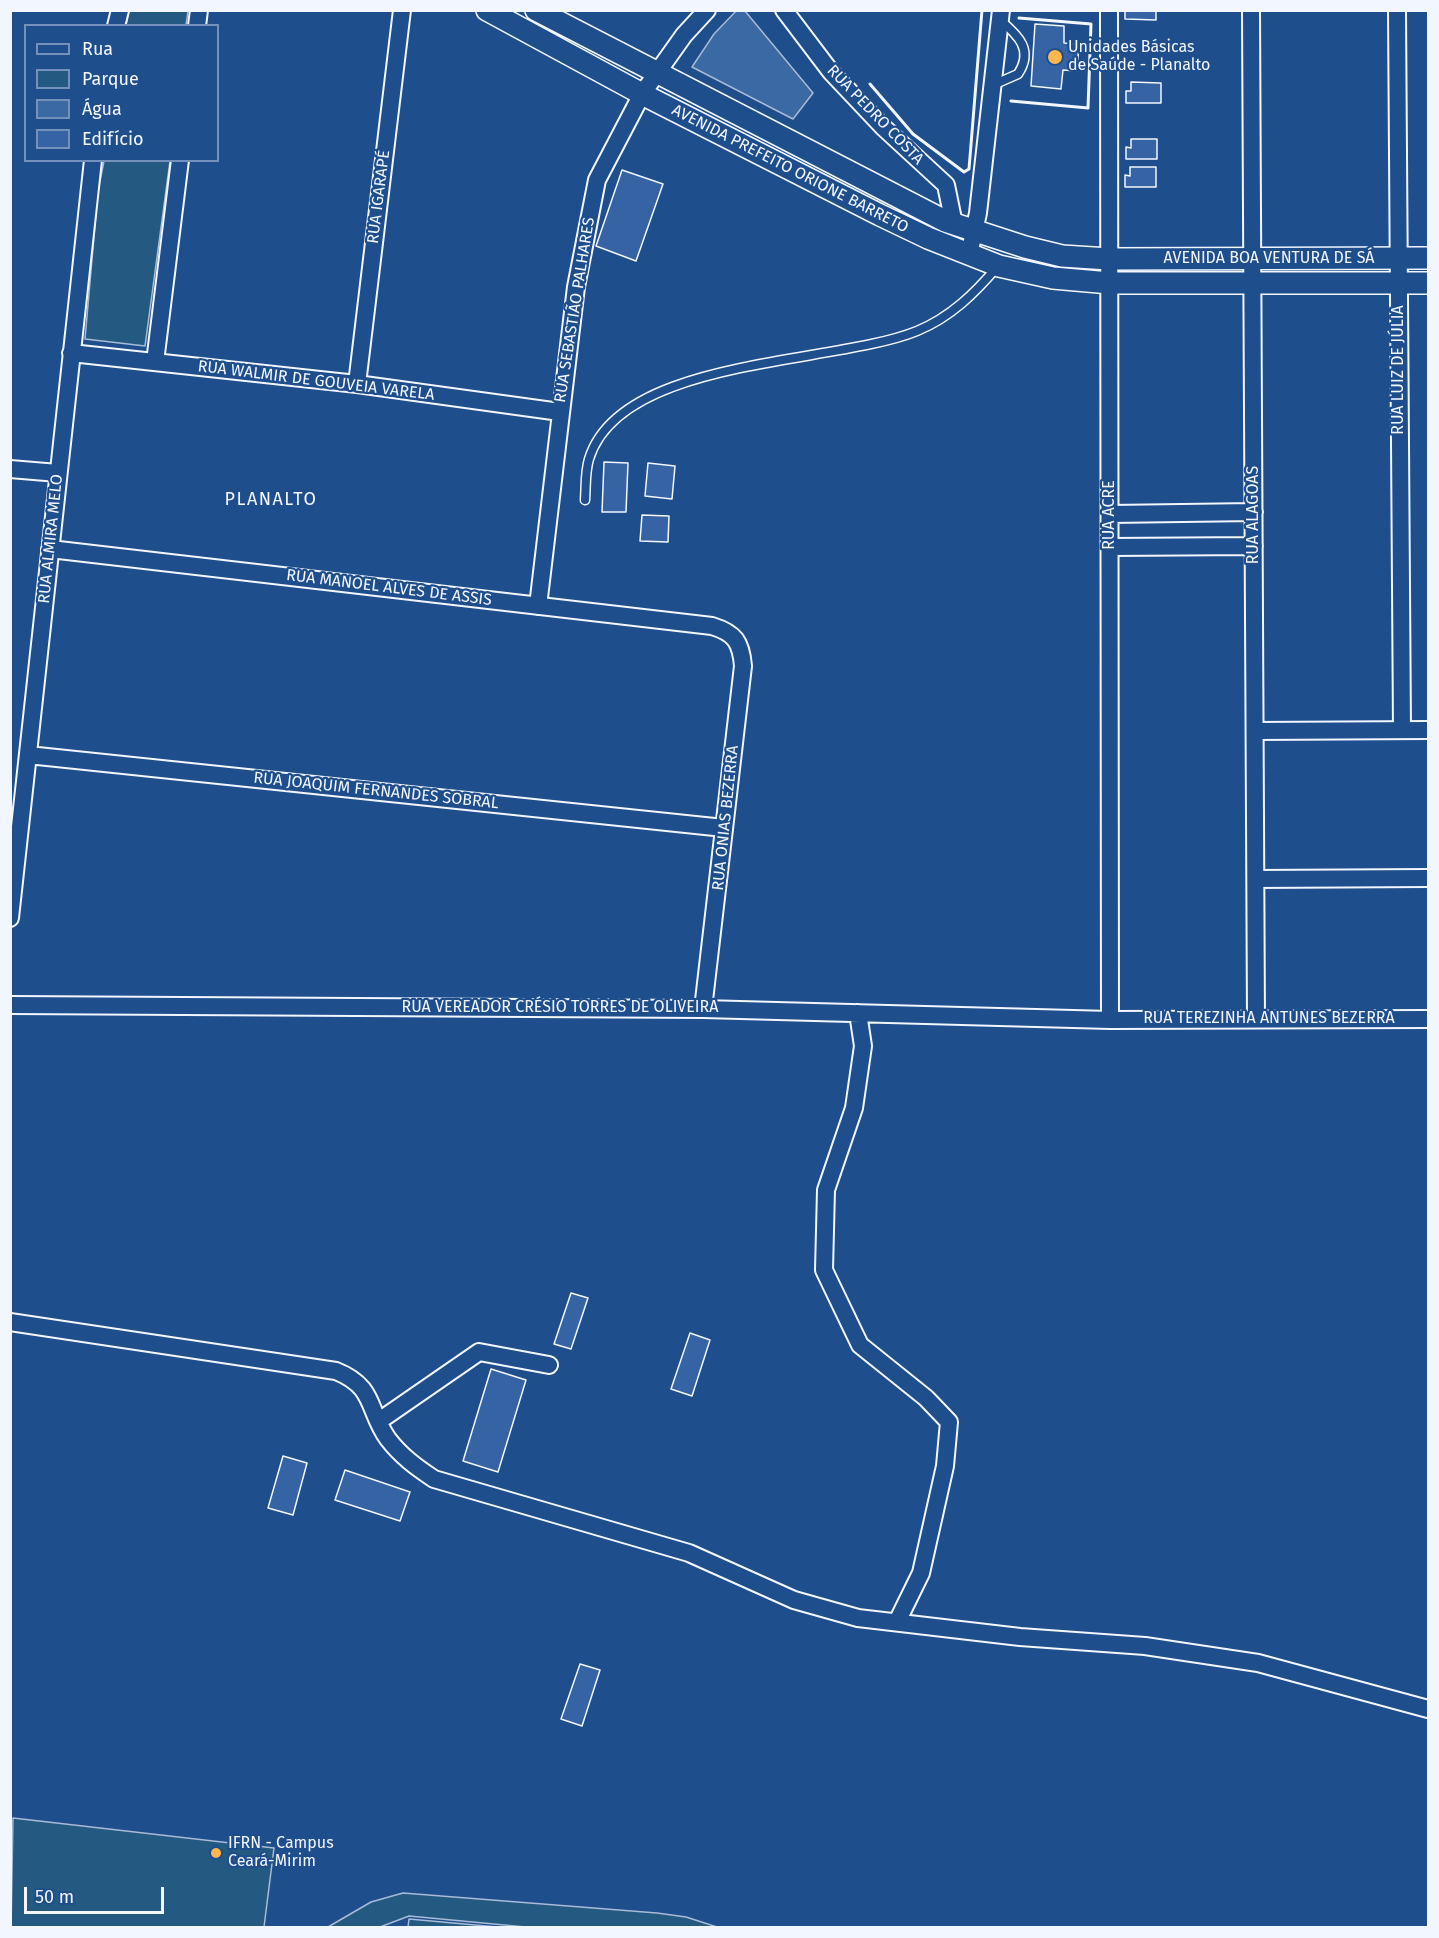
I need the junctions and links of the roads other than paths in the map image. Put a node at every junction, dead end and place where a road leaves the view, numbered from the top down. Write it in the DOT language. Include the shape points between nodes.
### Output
graph roads {
  1 [pos="402,10"];
  2 [pos="487,10"];
  3 [pos="536,10"];
  4 [pos="707,10"];
  5 [pos="784,10"];
  6 [pos="1109,10"];
  7 [pos="1251,10"];
  8 [pos="1397,10"];
  9 [pos="1000,15"];
  10 [pos="656,74"];
  11 [pos="993,85"];
  12 [pos="642,94"];
  13 [pos="93,162"];
  14 [pos="180,162"];
  15 [pos="954,224"];
  16 [pos="975,232"];
  17 [pos="969,255"];
  18 [pos="1398,258"];
  19 [pos="1428,258"];
  20 [pos="1109,259"];
  21 [pos="1253,259"];
  22 [pos="999,266"];
  23 [pos="1253,283"];
  24 [pos="1398,283"];
  25 [pos="1428,283"];
  26 [pos="1110,284"];
  27 [pos="71,353"];
  28 [pos="155,362"];
  29 [pos="357,384"];
  30 [pos="560,412"];
  31 [pos="10,469"];
  32 [pos="58,473"];
  33 [pos="585,500"];
  34 [pos="1254,512"];
  35 [pos="1110,514"];
  36 [pos="1254,546"];
  37 [pos="1110,547"];
  38 [pos="50,549"];
  39 [pos="538,606"];
  40 [pos="728,631"];
  41 [pos="1402,730"];
  42 [pos="1428,730"];
  43 [pos="1255,731"];
  44 [pos="28,755"];
  45 [pos="724,828"];
  46 [pos="1428,878"];
  47 [pos="1256,879"];
  48 [pos="10,918"];
  49 [pos="10,1005"];
  50 [pos="703,1009"];
  51 [pos="858,1013"];
  52 [pos="1256,1019"];
  53 [pos="1428,1019"];
  54 [pos="1110,1020"];
  55 [pos="10,1322"];
  56 [pos="549,1365"];
  57 [pos="379,1420"];
  58 [pos="897,1622"];
  59 [pos="1428,1709"];
  1 -- 29 [label="street, RUA IGARAPÉ"];
  2 -- 12 [label="street, AVENIDA PREFEITO ORIONE BARRETO"];
  3 -- 10 [label="street, AVENIDA PREFEITO ORIONE BARRETO"];
  4 -- 10 [label="street, RUA SEBASTIÃO PALHARES"];
  5 -- 15 [label="street, RUA PEDRO COSTA" via="831,72 882,127 946,185"];
  6 -- 20 [label="street, RUA ACRE"];
  7 -- 21 [label="street, RUA ALAGOAS"];
  8 -- 18 [label="street, RUA LUIZ DE JÚLIA"];
  9 -- 11 [label="street"];
  9 -- 11 [label="lane" via="1022,40 1025,57 1018,74"];
  10 -- 12 [label="street, RUA SEBASTIÃO PALHARES"];
  10 -- 15 [label="street, AVENIDA PREFEITO ORIONE BARRETO"];
  11 -- 16 [label="street"];
  12 -- 17 [label="street, AVENIDA PREFEITO ORIONE BARRETO"];
  12 -- 30 [label="street, RUA SEBASTIÃO PALHARES" via="597,180 576,287"];
  13 -- 27 [label="street, RUA ALMIRA MELO"];
  14 -- 28 [label="street"];
  15 -- 16 [label="street, AVENIDA PREFEITO ORIONE BARRETO"];
  16 -- 17 [label="street"];
  16 -- 20 [label="street, AVENIDA PREFEITO ORIONE BARRETO" via="1062,256"];
  17 -- 22 [label="street, AVENIDA PREFEITO ORIONE BARRETO"];
  18 -- 19 [label="street, AVENIDA BOA VENTURA DE SÁ"];
  18 -- 21 [label="street, AVENIDA BOA VENTURA DE SÁ"];
  18 -- 24 [label="street, RUA LUIZ DE JÚLIA"];
  20 -- 21 [label="street, AVENIDA BOA VENTURA DE SÁ"];
  20 -- 26 [label="street, RUA ACRE"];
  21 -- 23 [label="street, RUA ALAGOAS"];
  22 -- 26 [label="street, AVENIDA PREFEITO ORIONE BARRETO" via="1053,278"];
  22 -- 33 [label="lane" via="954,312 917,331 705,376 659,392 621,415 600,437 590,458"];
  23 -- 24 [label="street, AVENIDA BOA VENTURA DE SÁ"];
  23 -- 26 [label="street, AVENIDA BOA VENTURA DE SÁ"];
  23 -- 34 [label="street, RUA ALAGOAS"];
  24 -- 25 [label="street, AVENIDA BOA VENTURA DE SÁ"];
  24 -- 41 [label="street, RUA LUIZ DE JÚLIA"];
  26 -- 35 [label="street, RUA ACRE"];
  27 -- 28 [label="street, RUA WALMIR DE GOUVEIA VARELA"];
  27 -- 32 [label="street, RUA ALMIRA MELO"];
  28 -- 29 [label="street, RUA WALMIR DE GOUVEIA VARELA"];
  29 -- 30 [label="street, RUA WALMIR DE GOUVEIA VARELA"];
  30 -- 39 [label="street, RUA SEBASTIÃO PALHARES"];
  31 -- 32 [label="street"];
  32 -- 38 [label="street, RUA ALMIRA MELO"];
  34 -- 35 [label="street"];
  34 -- 36 [label="street, RUA ALAGOAS"];
  35 -- 37 [label="street, RUA ACRE"];
  36 -- 37 [label="street"];
  36 -- 43 [label="street, RUA ALAGOAS"];
  37 -- 54 [label="street, RUA ACRE"];
  38 -- 39 [label="street, RUA MANOEL ALVES DE ASSIS"];
  38 -- 44 [label="street, RUA ALMIRA MELO"];
  39 -- 40 [label="street, RUA MANOEL ALVES DE ASSIS"];
  40 -- 45 [label="street, RUA ONIAS BEZERRA" via="742,650 743,666"];
  41 -- 42 [label="street"];
  41 -- 43 [label="street"];
  43 -- 47 [label="street, RUA ALAGOAS"];
  44 -- 45 [label="street, RUA JOAQUIM FERNANDES SOBRAL"];
  44 -- 48 [label="street, RUA ALMIRA MELO"];
  45 -- 50 [label="street, RUA ONIAS BEZERRA"];
  46 -- 47 [label="street"];
  47 -- 52 [label="street, RUA ALAGOAS"];
  49 -- 50 [label="street, RUA VEREADOR CRÉSIO TORRES DE OLIVEIRA"];
  50 -- 51 [label="street, RUA VEREADOR CRÉSIO TORRES DE OLIVEIRA"];
  51 -- 54 [label="street, RUA VEREADOR CRÉSIO TORRES DE OLIVEIRA"];
  51 -- 58 [label="street" via="863,1046 854,1108 826,1190 824,1270 860,1345 950,1422 945,1466 921,1574"];
  52 -- 53 [label="street, RUA TEREZINHA ANTUNES BEZERRA"];
  52 -- 54 [label="street, RUA TEREZINHA ANTUNES BEZERRA"];
  55 -- 57 [label="street" via="336,1371 352,1377 361,1386"];
  56 -- 57 [label="street" via="479,1352"];
  57 -- 58 [label="street" via="386,1436 405,1459 434,1479 689,1553 794,1600 858,1618"];
  58 -- 59 [label="street" via="1020,1637 1145,1646 1258,1663"];
}
